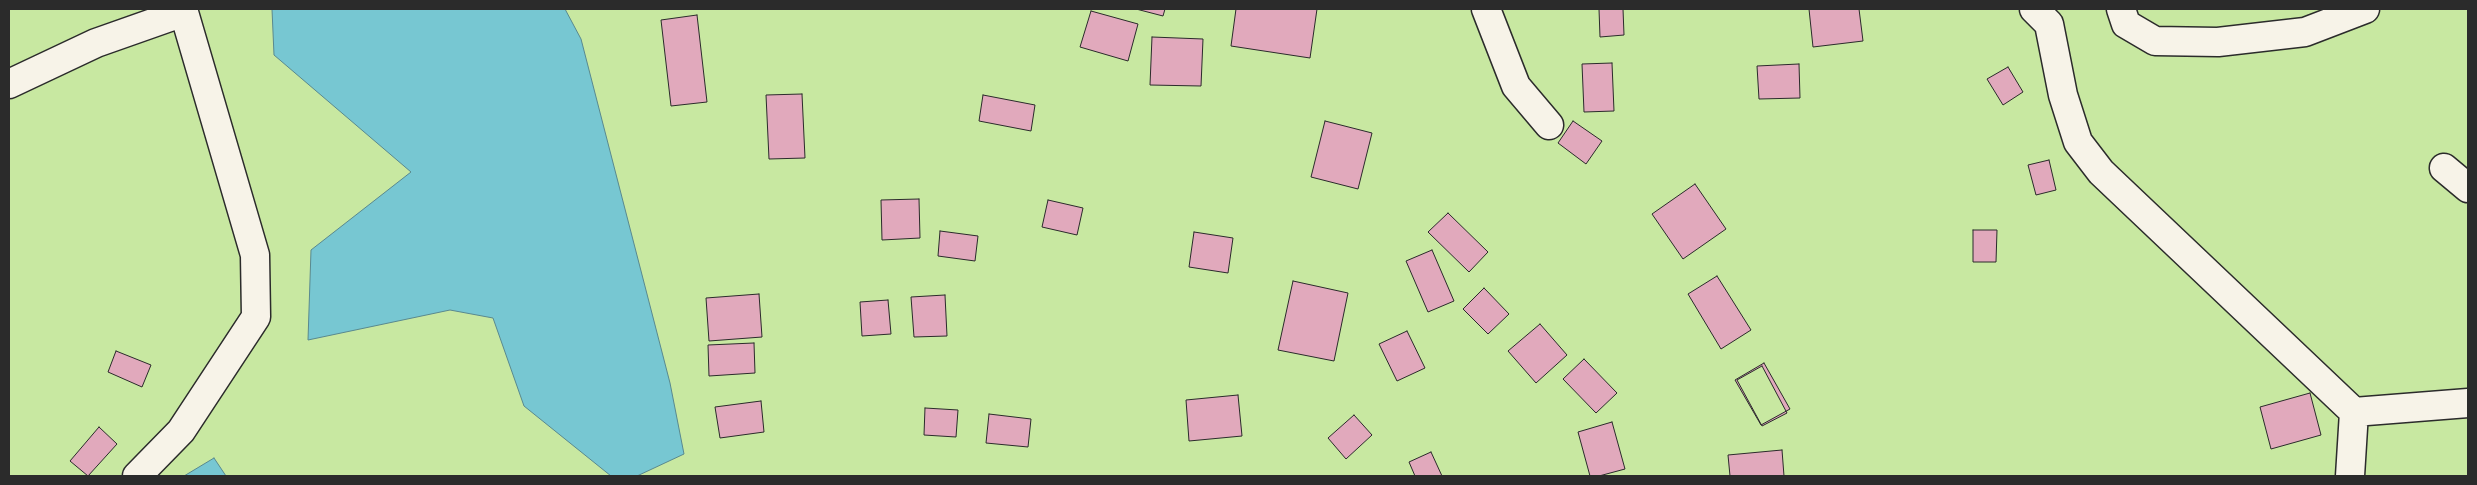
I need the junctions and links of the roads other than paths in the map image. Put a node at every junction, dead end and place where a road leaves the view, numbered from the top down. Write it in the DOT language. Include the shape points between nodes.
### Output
graph roads {
  1 [pos="1486,9"];
  2 [pos="2034,9"];
  3 [pos="2121,9"];
  4 [pos="2365,9"];
  5 [pos="184,10"];
  6 [pos="9,84"];
  7 [pos="1549,125"];
  8 [pos="2444,168"];
  9 [pos="2468,188"];
  10 [pos="2468,403"];
  11 [pos="2354,412"];
  12 [pos="137,476"];
  13 [pos="2350,476"];
  1 -- 7 [label="street" via="1516,86"];
  2 -- 11 [label="street" via="2049,24 2063,95 2078,142 2101,172"];
  3 -- 4 [label="street" via="2126,24 2155,41 2218,42 2305,32"];
  5 -- 6 [label="street" via="96,43"];
  5 -- 12 [label="street" via="255,255 256,317 181,431"];
  8 -- 9 [label="street"];
  10 -- 11 [label="street"];
  11 -- 13 [label="street"];
}
